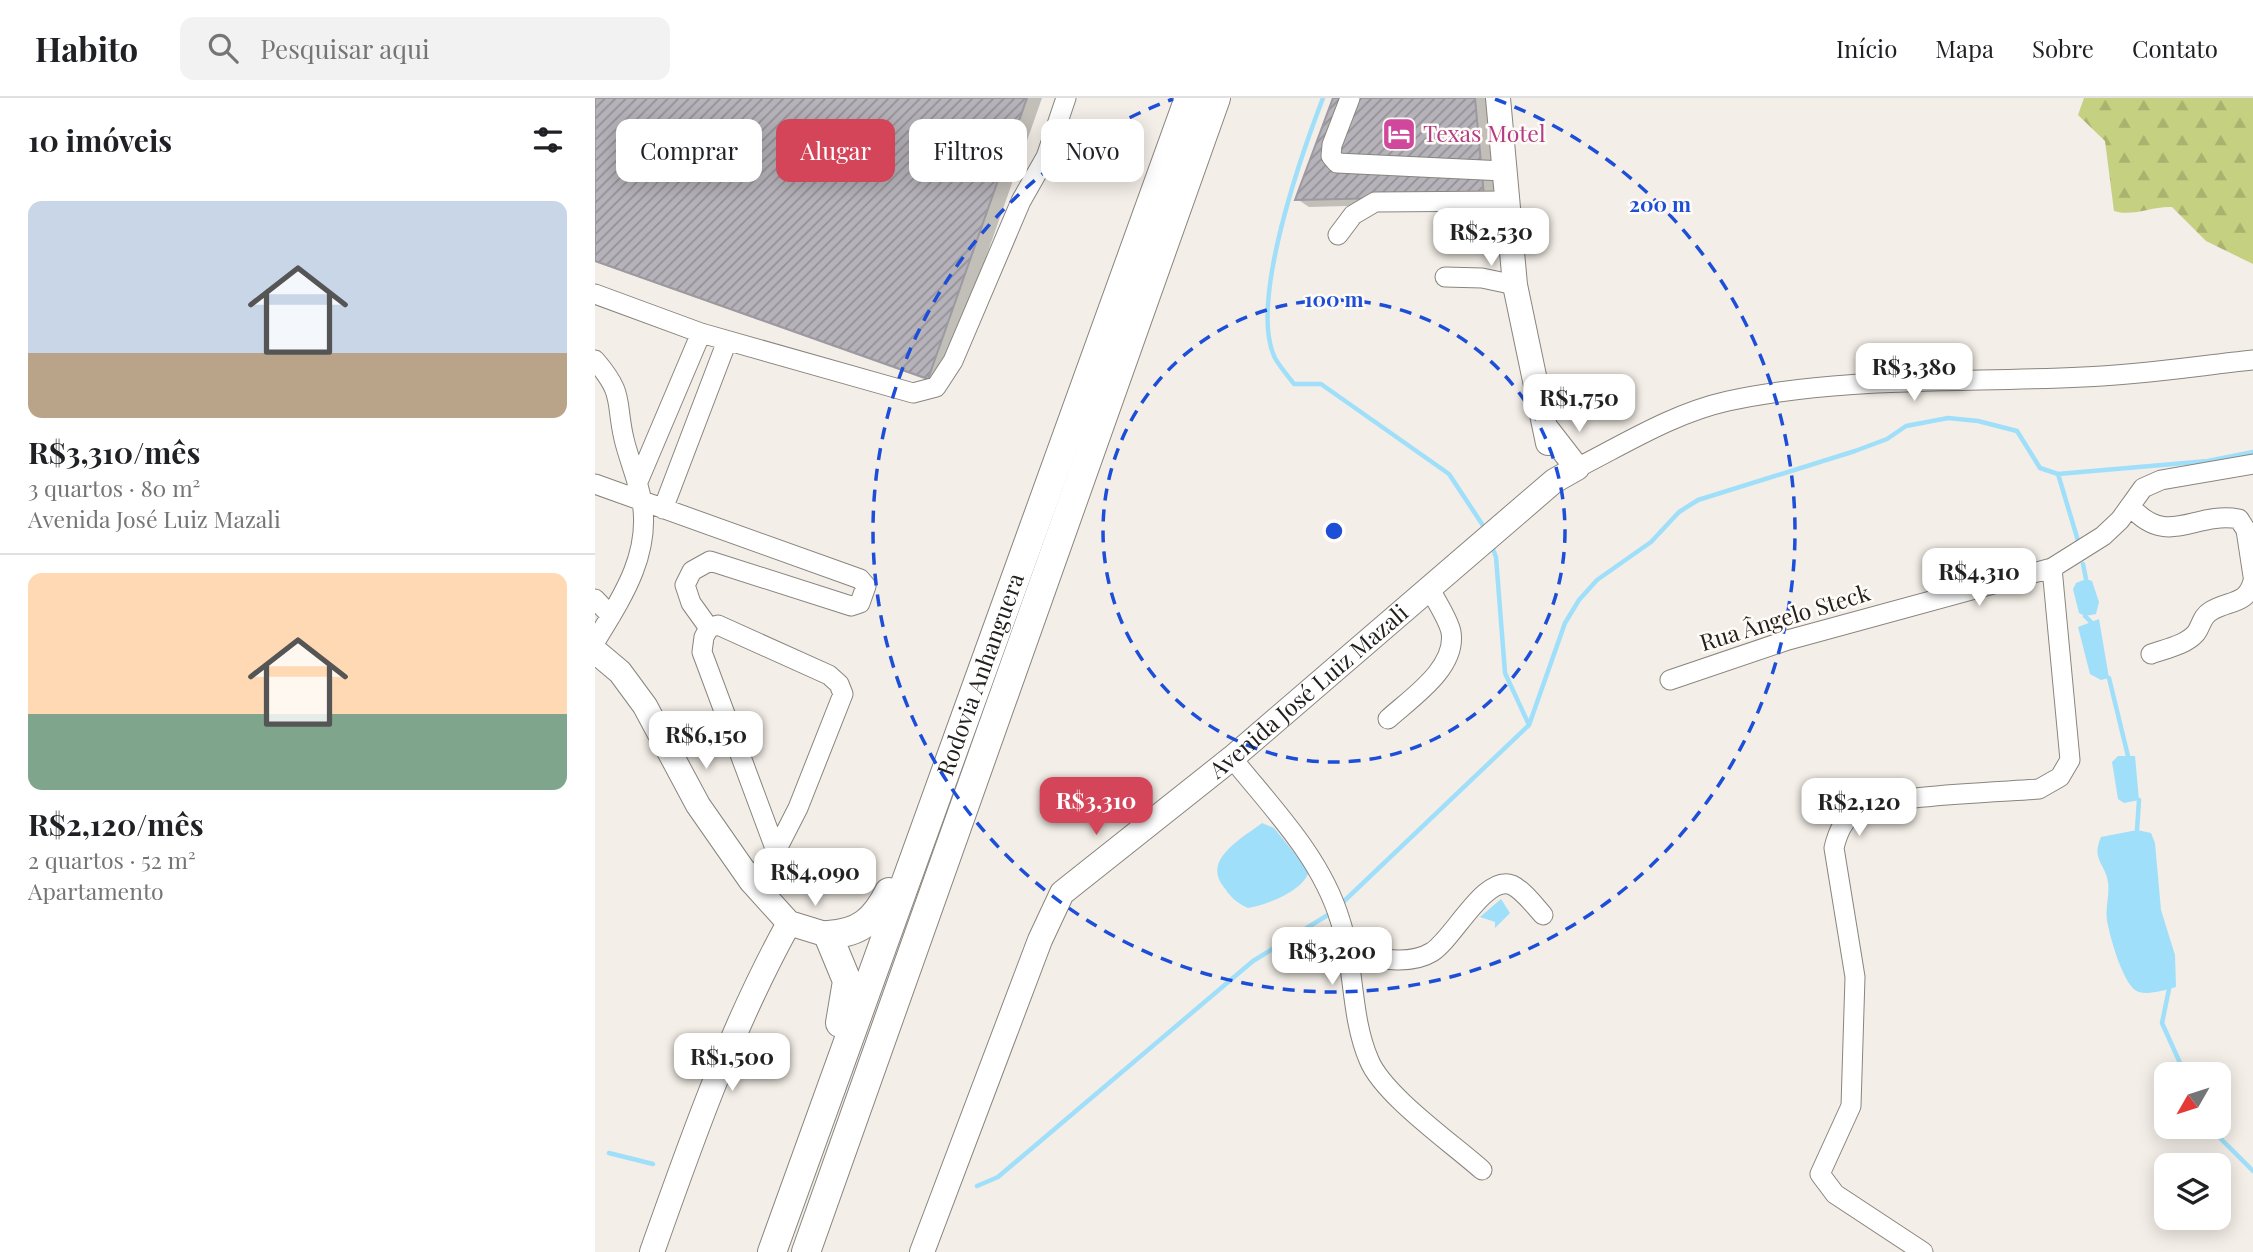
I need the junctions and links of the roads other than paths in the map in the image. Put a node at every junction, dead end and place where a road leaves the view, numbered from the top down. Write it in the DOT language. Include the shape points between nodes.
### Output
graph roads {
  1 [pos="1066,98"];
  2 [pos="1189,98"];
  3 [pos="1216,98"];
  4 [pos="1350,98"];
  5 [pos="1498,98"];
  6 [pos="1504,170"];
  7 [pos="1507,201"];
  8 [pos="1338,235"];
  9 [pos="1445,277"];
  10 [pos="1515,285"];
  11 [pos="595,294"];
  12 [pos="701,333"];
  13 [pos="727,341"];
  14 [pos="595,360"];
  15 [pos="2253,360"];
  16 [pos="1546,428"];
  17 [pos="2253,464"];
  18 [pos="1577,468"];
  19 [pos="1554,481"];
  20 [pos="595,484"];
  21 [pos="639,493"];
  22 [pos="2130,506"];
  23 [pos="663,509"];
  24 [pos="2052,568"];
  25 [pos="2253,579"];
  26 [pos="1429,587"];
  27 [pos="595,599"];
  28 [pos="611,616"];
  29 [pos="709,628"];
  30 [pos="595,642"];
  31 [pos="595,651"];
  32 [pos="2151,654"];
  33 [pos="1670,680"];
  34 [pos="1388,719"];
  35 [pos="1232,758"];
  36 [pos="934,799"];
  37 [pos="776,851"];
  38 [pos="751,881"];
  39 [pos="1543,915"];
  40 [pos="789,923"];
  41 [pos="828,935"];
  42 [pos="1347,953"];
  43 [pos="806,1157"];
  44 [pos="1482,1170"];
  45 [pos="652,1252"];
  46 [pos="772,1252"];
  47 [pos="806,1252"];
  48 [pos="922,1252"];
  49 [pos="1923,1252"];
  1 -- 13 [label="street" via="1046,157 1021,201 954,361 936,387 913,393"];
  2 -- 36 [label="highway, Rodovia Anhanguera"];
  3 -- 47 [label="highway, Rodovia Anhanguera"];
  4 -- 6 [label="street" via="1332,145 1331,156 1337,163"];
  5 -- 6 [label="main road"];
  6 -- 7 [label="main road"];
  7 -- 8 [label="street" via="1375,201 1353,215"];
  7 -- 10 [label="main road"];
  9 -- 10 [label="street"];
  10 -- 16 [label="main road"];
  11 -- 12 [label="street"];
  12 -- 13 [label="street"];
  12 -- 21 [label="street"];
  13 -- 23 [label="street"];
  14 -- 21 [label="street" via="612,380 621,406 623,436"];
  15 -- 18 [label="street" via="2087,377 1793,391 1727,401 1681,415"];
  16 -- 18 [label="main road"];
  16 -- 19 [label="main road"];
  17 -- 22 [label="street, Rua Ângelo Steck" via="2161,480 2143,488"];
  18 -- 19 [label="main road, Avenida José Luiz Mazali"];
  19 -- 26 [label="main road, Avenida José Luiz Mazali"];
  20 -- 21 [label="street"];
  21 -- 23 [label="street"];
  21 -- 28 [label="street" via="640,548 629,587"];
  22 -- 24 [label="street, Rua Ângelo Steck" via="2103,536"];
  22 -- 25 [label="street" via="2142,520 2158,528 2224,517 2239,519 2246,530"];
  23 -- 29 [label="street" via="859,579 866,586 860,603 851,606 710,561 692,570 685,585 691,603"];
  24 -- 33 [label="street, Rua Ângelo Steck" via="1837,625"];
  24 -- 49 [label="street" via="2069,730 2070,760 2060,777 2039,789 1885,802 1865,808 1855,812 1838,832 1834,848 1854,977 1851,1106 1820,1174 1835,1194"];
  25 -- 32 [label="street" via="2250,593 2213,609 2187,640"];
  26 -- 34 [label="street" via="1451,633 1446,661"];
  26 -- 35 [label="main road, Avenida José Luiz Mazali"];
  27 -- 28 [label="street"];
  28 -- 30 [label="street"];
  29 -- 37 [label="street" via="702,652"];
  29 -- 37 [label="street" via="718,625 829,675 843,694"];
  31 -- 38 [label="main road" via="620,672 645,706 698,804"];
  35 -- 42 [label="street" via="1328,883"];
  35 -- 48 [label="main road, Avenida José Luiz Mazali" via="1062,893"];
  36 -- 41 [label="highway" via="879,912 849,934"];
  36 -- 43 [label="highway, Rodovia Anhanguera"];
  37 -- 38 [label="street"];
  38 -- 40 [label="main road"];
  39 -- 42 [label="street" via="1520,891 1498,884 1484,892 1454,933 1431,953 1398,959"];
  40 -- 41 [label="main road"];
  40 -- 45 [label="main road" via="712,1082"];
  41 -- 43 [label="highway" via="847,981 843,1014"];
  42 -- 44 [label="street" via="1369,1061 1383,1083"];
  43 -- 46 [label="highway, Rodovia Anhanguera"];
}
